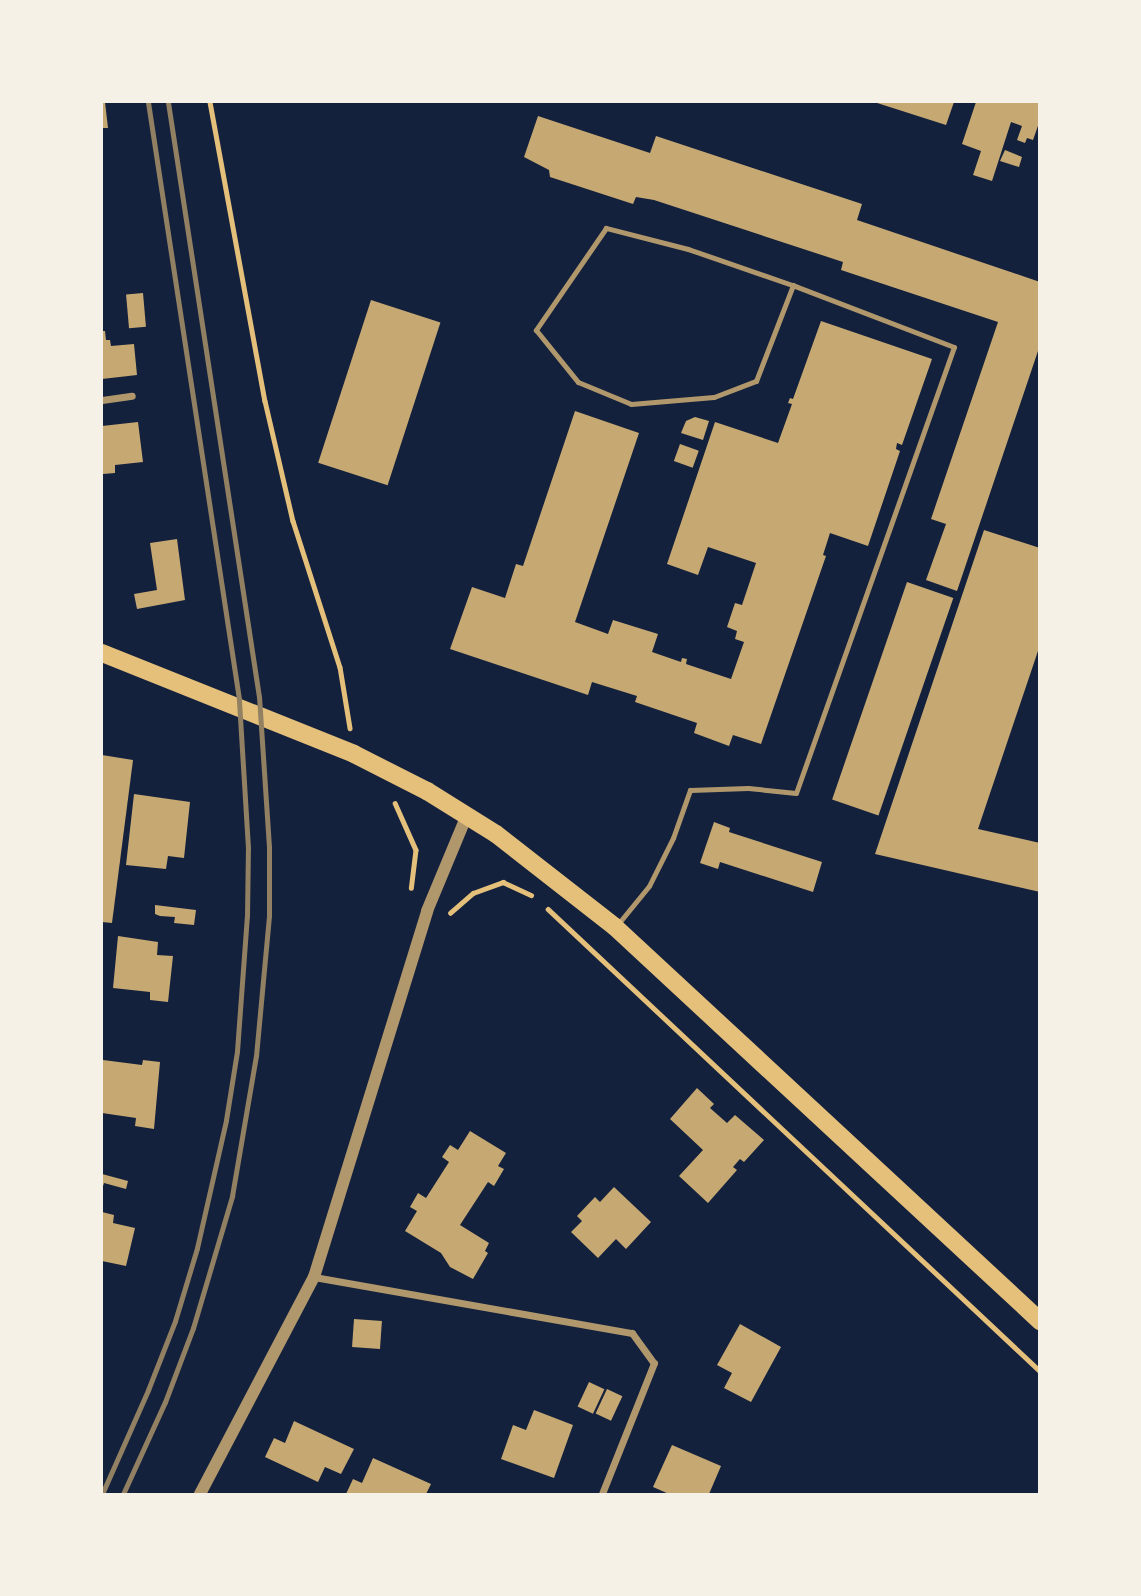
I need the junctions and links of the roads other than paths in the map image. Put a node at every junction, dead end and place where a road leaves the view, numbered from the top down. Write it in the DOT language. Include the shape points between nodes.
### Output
graph roads {
  1 [pos="793,285"];
  2 [pos="132,396"];
  3 [pos="102,400"];
  4 [pos="102,653"];
  5 [pos="467,815"];
  6 [pos="615,927"];
  7 [pos="314,1277"];
  8 [pos="1040,1321"];
  9 [pos="200,1494"];
  10 [pos="602,1494"];
  1 -- 1 [label="lane" via="688,249 606,228 536,330 578,382 631,404 714,397 756,381"];
  1 -- 6 [label="lane" via="954,347 796,793 748,788 690,790 649,886"];
  2 -- 3 [label="street"];
  4 -- 5 [label="main road" via="354,754"];
  5 -- 6 [label="main road"];
  5 -- 7 [label="street" via="428,911"];
  6 -- 8 [label="main road"];
  7 -- 9 [label="street"];
  7 -- 10 [label="street" via="632,1333 654,1363"];
}
